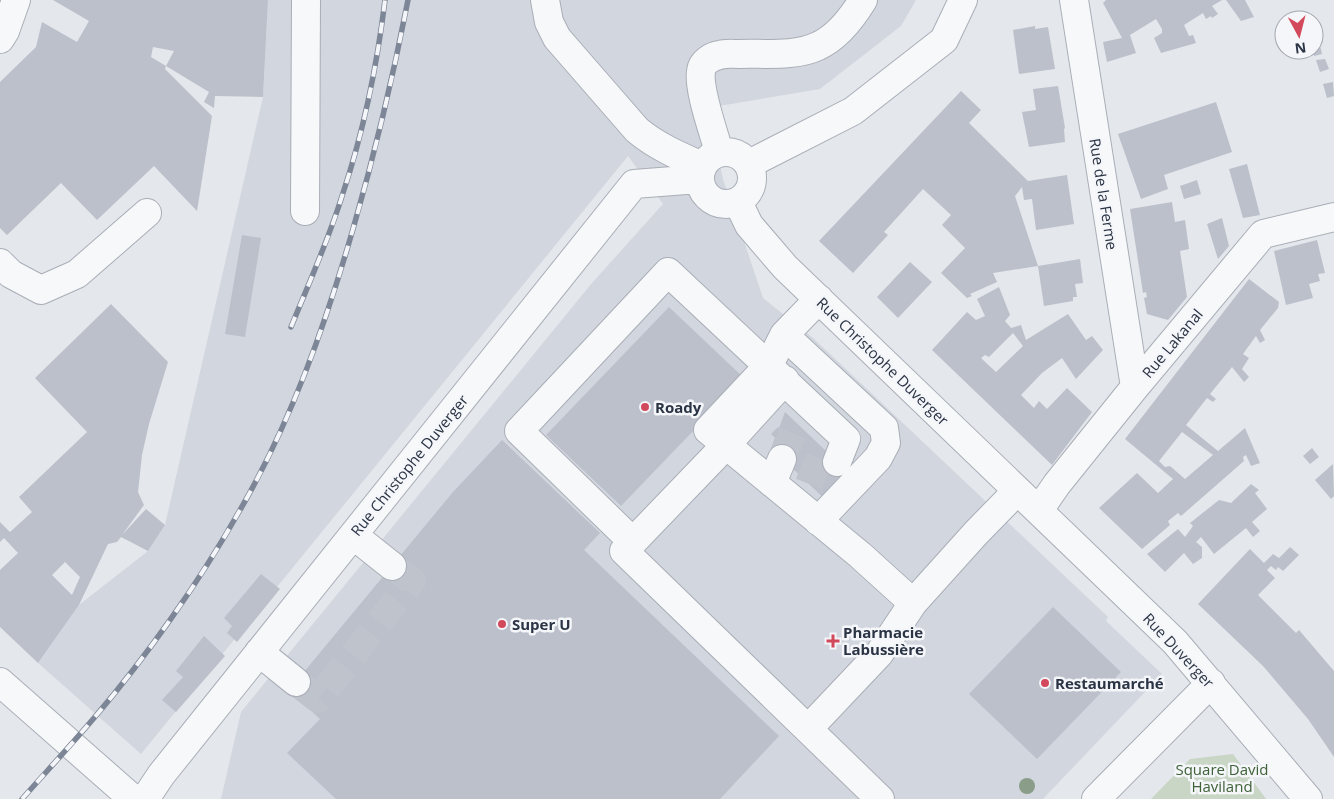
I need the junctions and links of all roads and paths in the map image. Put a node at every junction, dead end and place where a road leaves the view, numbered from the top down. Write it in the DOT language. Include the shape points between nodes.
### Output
graph roads {
  1 [pos="16,0"];
  2 [pos="306,0"];
  3 [pos="545,0"];
  4 [pos="863,0"];
  5 [pos="963,0"];
  6 [pos="1074,0"];
  7 [pos="0,39"];
  8 [pos="749,164"];
  9 [pos="707,166"];
  10 [pos="738,202"];
  11 [pos="305,210"];
  12 [pos="147,213"];
  13 [pos="1334,217"];
  14 [pos="0,263"];
  15 [pos="819,300"];
  16 [pos="784,335"];
  17 [pos="777,373"];
  18 [pos="1135,388"];
  19 [pos="818,430"];
  20 [pos="726,445"];
  21 [pos="1017,491"];
  22 [pos="800,493"];
  23 [pos="1039,510"];
  24 [pos="353,535"];
  25 [pos="633,542"];
  26 [pos="392,566"];
  27 [pos="913,602"];
  28 [pos="259,652"];
  29 [pos="296,682"];
  30 [pos="0,683"];
  31 [pos="1211,683"];
  32 [pos="808,729"];
  33 [pos="132,799"];
  34 [pos="146,799"];
  35 [pos="880,799"];
  36 [pos="1096,799"];
  37 [pos="1308,799"];
  1 -- 7 [label="street"];
  2 -- 11 [label="street"];
  3 -- 9 [label="street" via="549,22 557,38 637,130 665,150"];
  4 -- 9 [label="street" via="838,33 818,46 796,52 720,54 707,60 700,69 706,108"];
  5 -- 8 [label="street" via="944,40 853,112"];
  6 -- 18 [label="street, Rue de la Ferme"];
  8 -- 9 [label="street" via="730,152"];
  8 -- 10 [label="street" via="752,185"];
  9 -- 10 [label="street" via="702,189 708,198 718,204"];
  9 -- 24 [label="street, Rue Christophe Duverger" via="634,184"];
  10 -- 15 [label="street, Rue Christophe Duverger" via="749,225"];
  12 -- 14 [label="street" via="78,274 41,290 11,274"];
  13 -- 18 [label="street, Rue Lakanal" via="1263,234"];
  15 -- 16 [label="street"];
  15 -- 21 [label="street, Rue Christophe Duverger"];
  16 -- 17 [label="street"];
  16 -- 22 [label="street" via="884,428 886,443 878,458"];
  17 -- 19 [label="street"];
  17 -- 20 [label="street" via="708,430"];
  17 -- 25 [label="street" via="668,272 518,431"];
  18 -- 23 [label="street, Rue Lakanal"];
  20 -- 22 [label="street"];
  20 -- 25 [label="street"];
  21 -- 23 [label="street, Rue Christophe Duverger"];
  21 -- 27 [label="street"];
  22 -- 27 [label="street" via="860,555"];
  23 -- 31 [label="street, Rue Duverger" via="1175,642"];
  24 -- 26 [label="street"];
  24 -- 28 [label="street, Rue Christophe Duverger"];
  25 -- 32 [label="street" via="624,551"];
  27 -- 32 [label="street" via="879,654"];
  28 -- 29 [label="street"];
  28 -- 34 [label="street, Rue Christophe Duverger" via="161,775"];
  30 -- 33 [label="street"];
  31 -- 36 [label="street"];
  31 -- 37 [label="street, Rue Duverger"];
  32 -- 35 [label="street"];
}
